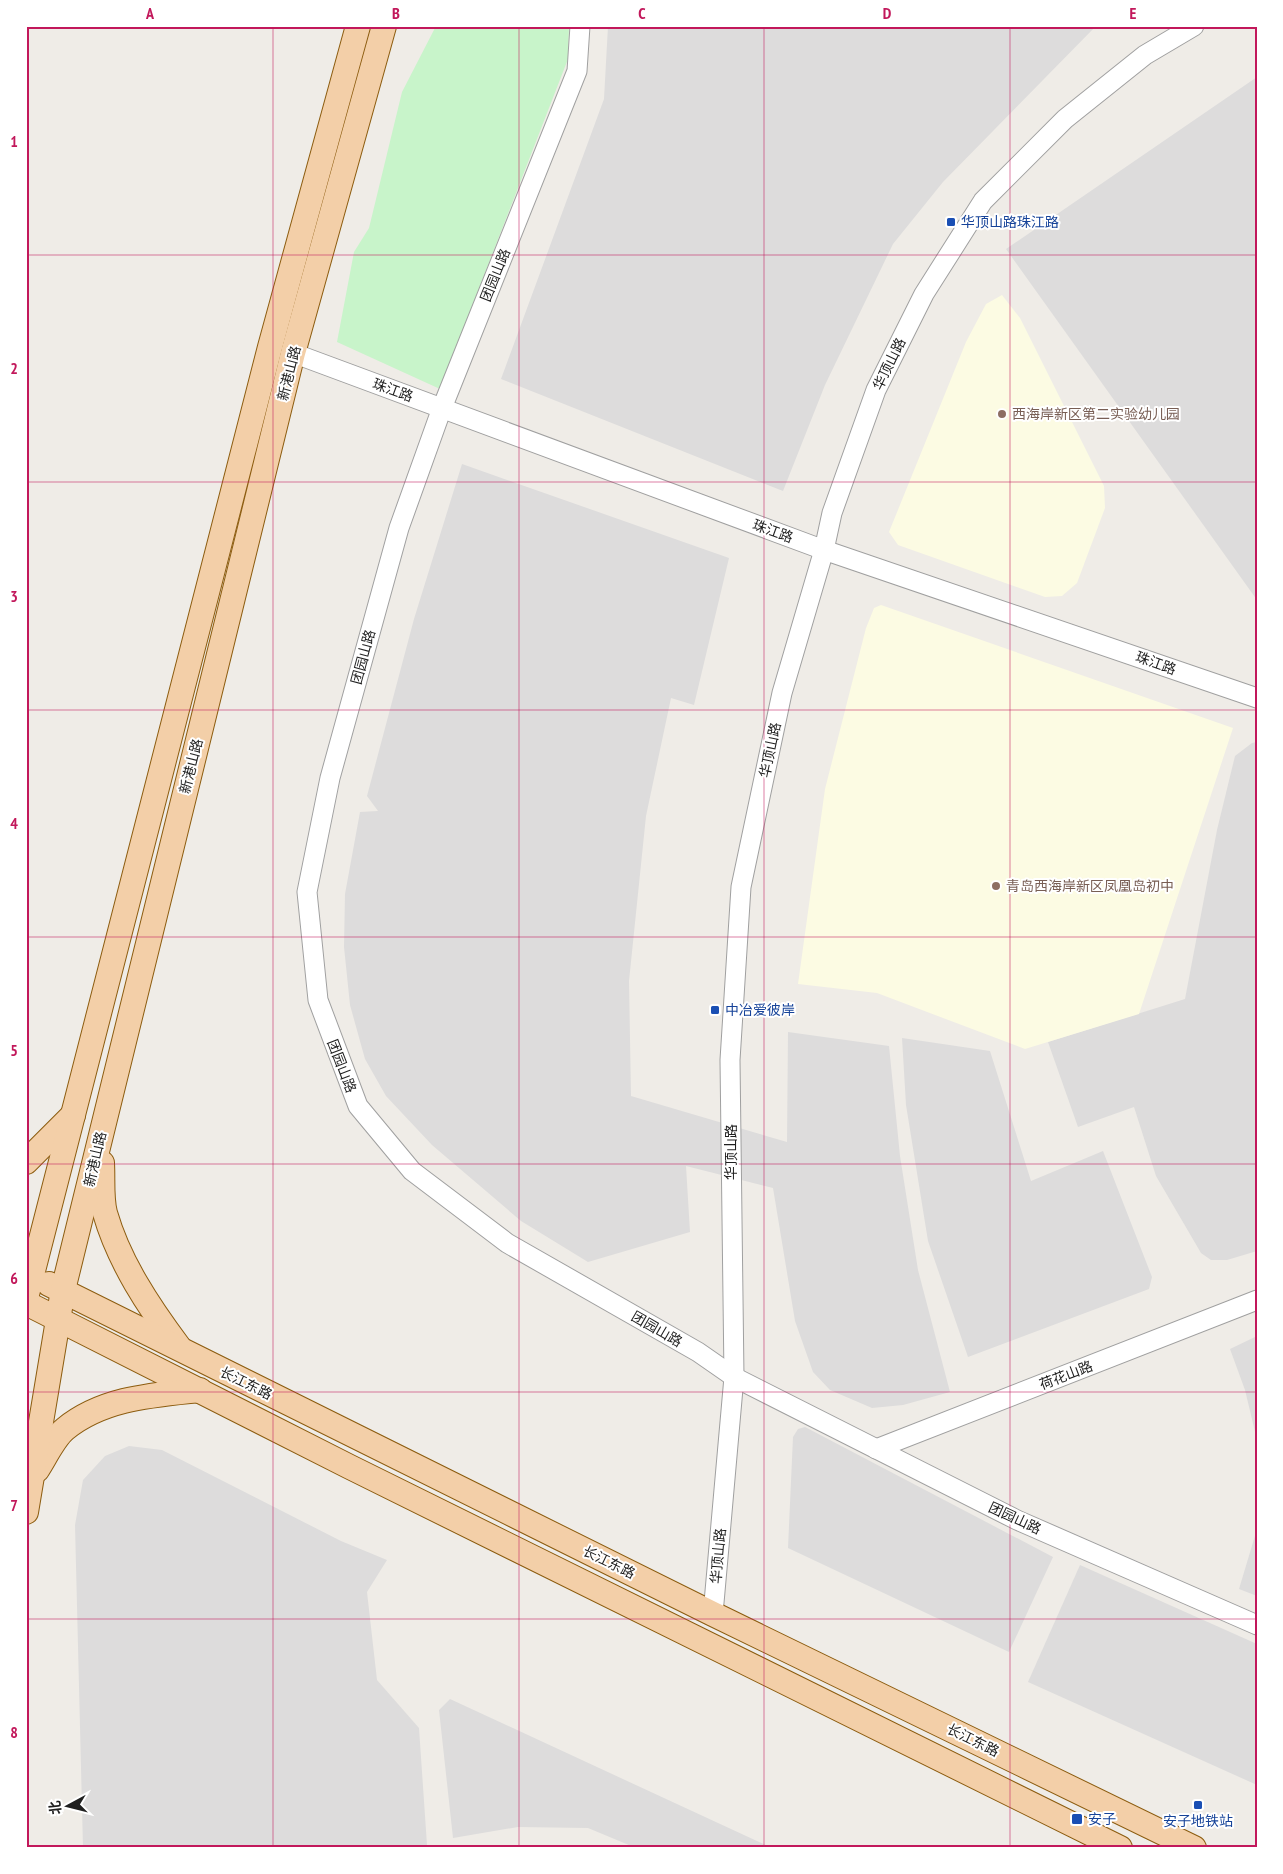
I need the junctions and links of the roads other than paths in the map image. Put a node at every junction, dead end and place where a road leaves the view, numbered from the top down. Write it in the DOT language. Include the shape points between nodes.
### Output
graph roads {
  1 [pos="358,26"];
  2 [pos="384,26"];
  3 [pos="580,26"];
  4 [pos="1194,26"];
  5 [pos="293,353"];
  6 [pos="442,408"];
  7 [pos="824,550"];
  8 [pos="1257,698"];
  9 [pos="74,1114"];
  10 [pos="100,1136"];
  11 [pos="26,1162"];
  12 [pos="28,1282"];
  13 [pos="62,1290"];
  14 [pos="1257,1300"];
  15 [pos="26,1303"];
  16 [pos="57,1318"];
  17 [pos="181,1350"];
  18 [pos="734,1377"];
  19 [pos="200,1390"];
  20 [pos="876,1449"];
  21 [pos="32,1478"];
  22 [pos="26,1512"];
  23 [pos="713,1614"];
  24 [pos="1257,1625"];
  25 [pos="1120,1848"];
  26 [pos="1194,1848"];
  1 -- 9 [label="main road, 新港山路" via="268,357"];
  2 -- 5 [label="main road, 新港山路"];
  3 -- 6 [label="street, 团园山路" via="577,71"];
  4 -- 7 [label="street, 华顶山路" via="1145,55 1065,119 983,202 924,294 876,390 832,513"];
  5 -- 6 [label="street, 珠江路"];
  5 -- 10 [label="main road, 新港山路"];
  6 -- 7 [label="street, 珠江路"];
  6 -- 18 [label="street, 团园山路" via="399,528 330,778 308,892 318,1000 358,1106 412,1171 507,1243 698,1352"];
  7 -- 8 [label="street, 珠江路"];
  7 -- 18 [label="street, 华顶山路" via="782,693 741,887 730,1060"];
  9 -- 11 [label="main road"];
  9 -- 12 [label="main road, 新港山路"];
  10 -- 13 [label="main road, 新港山路"];
  10 -- 17 [label="main road" via="105,1212 122,1256 154,1314"];
  12 -- 13 [label="main road, 长江东路"];
  13 -- 16 [label="main road, 新港山路"];
  13 -- 17 [label="main road, 长江东路"];
  14 -- 20 [label="street, 荷花山路"];
  15 -- 16 [label="main road, 长江东路"];
  16 -- 19 [label="main road, 长江东路"];
  16 -- 21 [label="main road, 新港山路"];
  17 -- 23 [label="main road, 长江东路"];
  18 -- 20 [label="street, 团园山路"];
  18 -- 23 [label="street, 华顶山路"];
  19 -- 21 [label="main road" via="122,1401 95,1412 64,1429"];
  19 -- 25 [label="main road, 长江东路"];
  20 -- 24 [label="street, 团园山路" via="1017,1520"];
  21 -- 22 [label="main road, 新港山路"];
  23 -- 26 [label="main road, 长江东路"];
}
